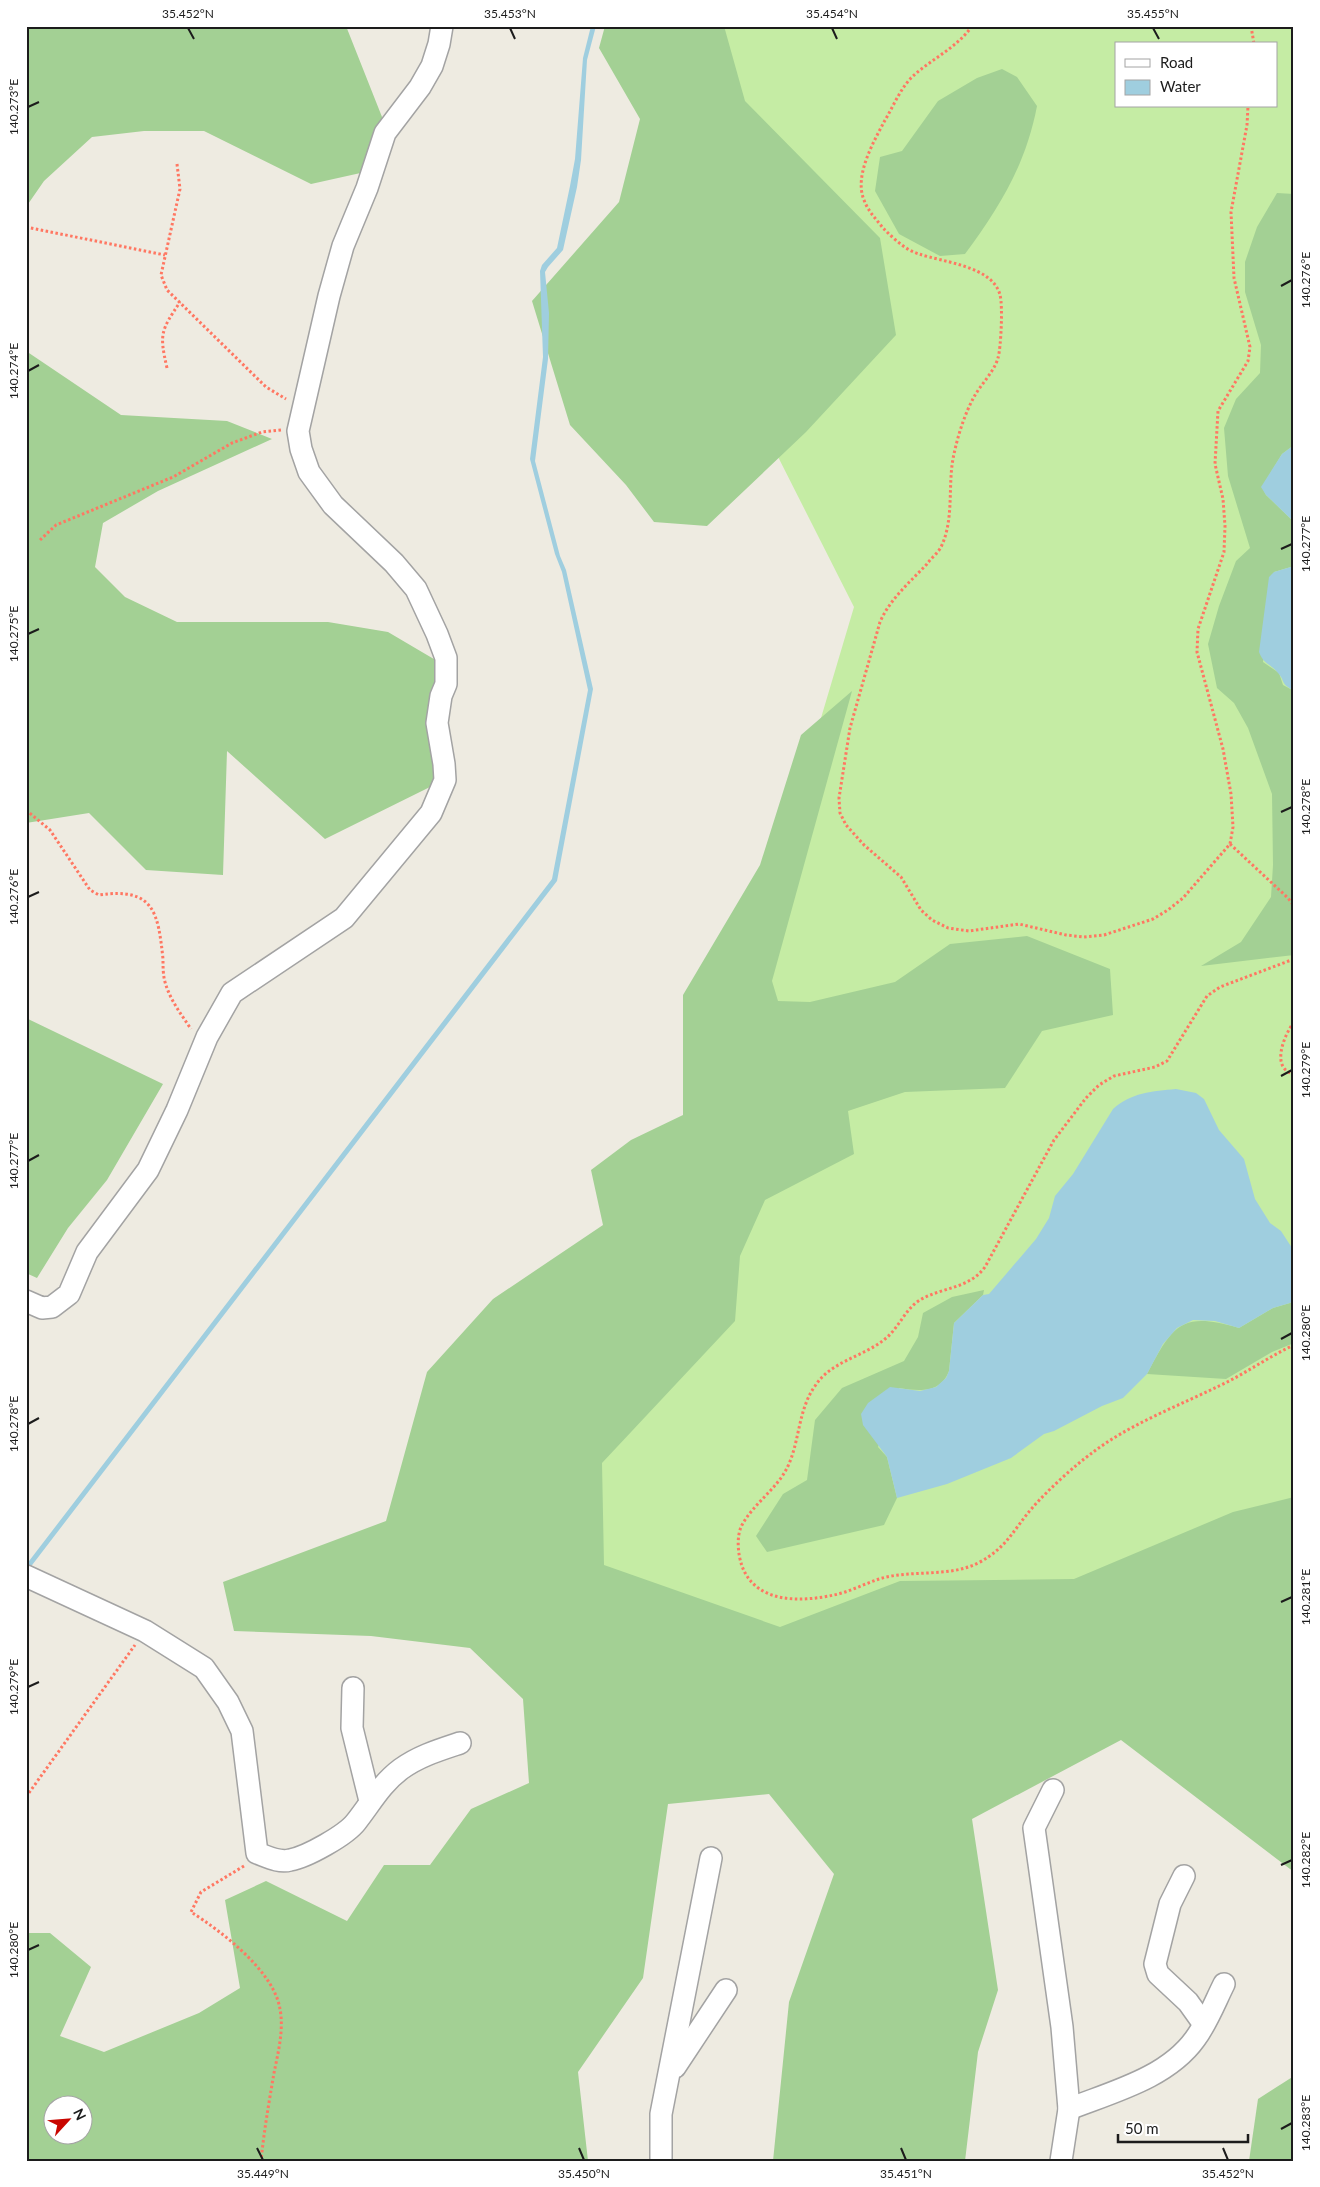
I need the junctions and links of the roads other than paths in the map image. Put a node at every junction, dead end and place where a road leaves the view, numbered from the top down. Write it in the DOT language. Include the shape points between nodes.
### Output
graph roads {
  1 [pos="442,26"];
  2 [pos="26,1301"];
  3 [pos="26,1576"];
  4 [pos="353,1688"];
  5 [pos="460,1743"];
  6 [pos="1053,1790"];
  7 [pos="370,1802"];
  8 [pos="711,1858"];
  9 [pos="1184,1876"];
  10 [pos="1224,1984"];
  11 [pos="726,1990"];
  12 [pos="1203,2023"];
  13 [pos="668,2079"];
  14 [pos="1069,2109"];
  15 [pos="661,2161"];
  16 [pos="1061,2161"];
  1 -- 2 [label="street" via="432,66 385,133 343,246 299,427 301,449 309,472 334,505 388,557 416,590 437,634 446,658 446,684 437,723 445,780 431,813 344,918 232,993 203,1047 148,1170 88,1252 69,1294 52,1307 42,1308"];
  3 -- 7 [label="street" via="145,1631 204,1668 228,1702 242,1732 257,1853 277,1860 291,1860 347,1832"];
  4 -- 7 [label="street" via="352,1728"];
  5 -- 7 [label="street" via="422,1756 400,1770"];
  6 -- 14 [label="street" via="1034,1828 1062,2027"];
  8 -- 13 [label="street"];
  9 -- 12 [label="street" via="1170,1904 1154,1964 1158,1974 1188,2002"];
  10 -- 12 [label="street"];
  11 -- 13 [label="street"];
  12 -- 14 [label="street" via="1195,2039 1153,2074"];
  13 -- 15 [label="street" via="661,2114"];
  14 -- 16 [label="street"];
}
